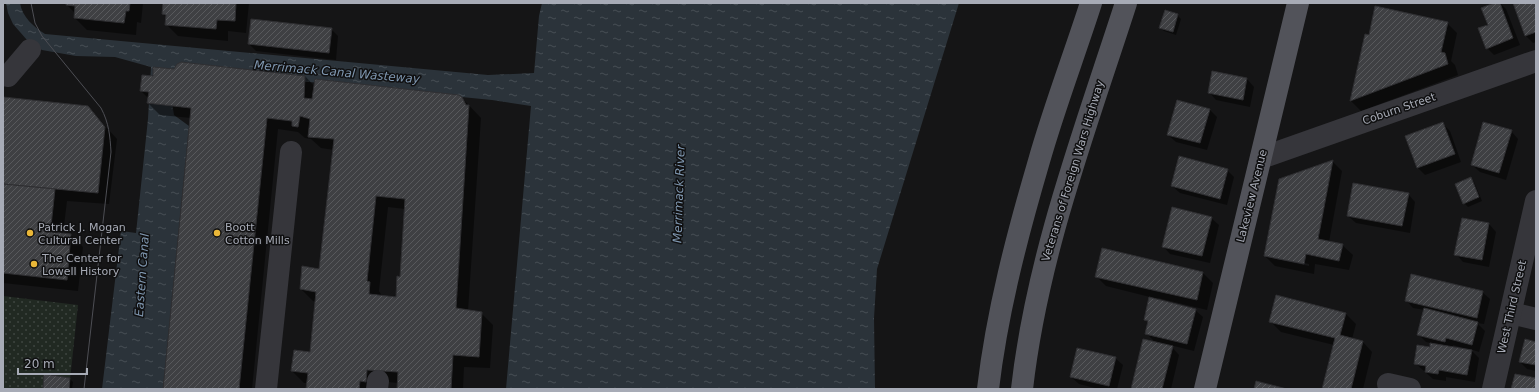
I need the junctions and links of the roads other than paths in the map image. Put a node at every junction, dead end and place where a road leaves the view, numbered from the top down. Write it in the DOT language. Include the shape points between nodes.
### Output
graph roads {
  1 [pos="1091,3"];
  2 [pos="1126,3"];
  3 [pos="1298,3"];
  4 [pos="30,50"];
  5 [pos="1536,61"];
  6 [pos="3,75"];
  7 [pos="292,152"];
  8 [pos="1261,158"];
  9 [pos="1536,201"];
  10 [pos="1511,313"];
  11 [pos="1536,319"];
  12 [pos="1388,384"];
  13 [pos="266,389"];
  14 [pos="988,389"];
  15 [pos="1022,389"];
  16 [pos="1206,389"];
  17 [pos="1410,389"];
  18 [pos="1493,389"];
  1 -- 14 [label="main road" via="1022,220 1000,317"];
  2 -- 15 [label="main road, Veterans of Foreign Wars Highway" via="1058,212 1038,290"];
  3 -- 8 [label="main road, Lakeview Avenue"];
  4 -- 6 [label="street" via="8,76"];
  5 -- 8 [label="street, Coburn Street"];
  7 -- 13 [label="street"];
  8 -- 16 [label="main road, Lakeview Avenue"];
  9 -- 10 [label="street, West Third Street"];
  10 -- 11 [label="street"];
  10 -- 18 [label="street, West Third Street"];
  12 -- 17 [label="street"];
}
